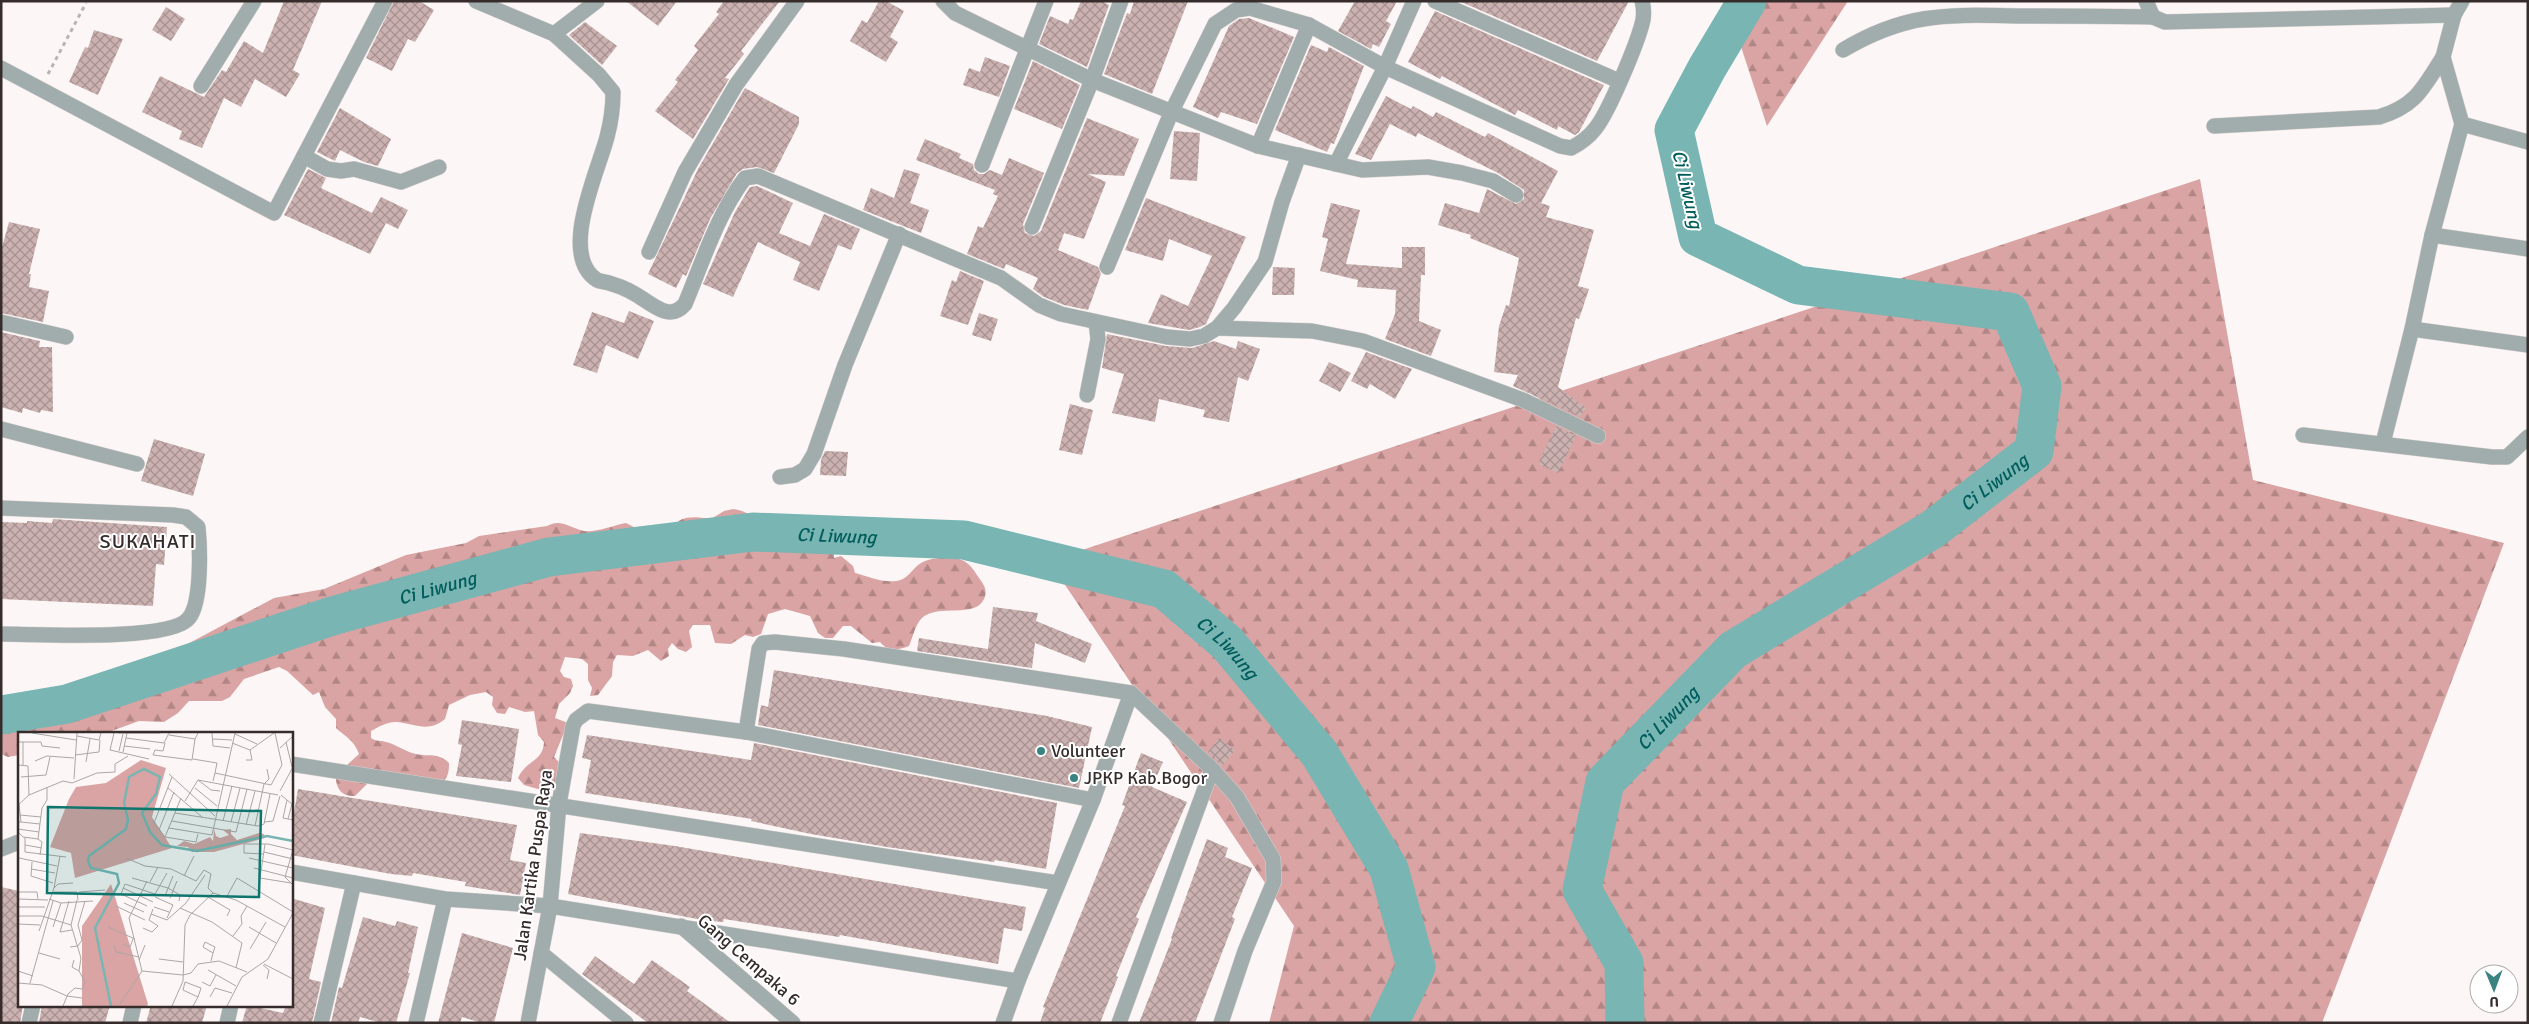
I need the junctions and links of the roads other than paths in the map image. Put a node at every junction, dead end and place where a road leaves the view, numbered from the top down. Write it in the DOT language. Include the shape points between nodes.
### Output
graph roads {
  1 [pos="254,1"];
  2 [pos="386,1"];
  3 [pos="476,1"];
  4 [pos="597,1"];
  5 [pos="797,1"];
  6 [pos="944,1"];
  7 [pos="1046,1"];
  8 [pos="1121,1"];
  9 [pos="1414,1"];
  10 [pos="1435,1"];
  11 [pos="1642,1"];
  12 [pos="2146,1"];
  13 [pos="2462,1"];
  14 [pos="2454,16"];
  15 [pos="2153,17"];
  16 [pos="1310,25"];
  17 [pos="554,34"];
  18 [pos="1027,50"];
  19 [pos="1843,50"];
  20 [pos="2443,57"];
  21 [pos="1385,67"];
  22 [pos="1,68"];
  23 [pos="1092,80"];
  24 [pos="1619,81"];
  25 [pos="201,86"];
  26 [pos="1171,114"];
  27 [pos="2462,124"];
  28 [pos="2214,126"];
  29 [pos="2528,142"];
  30 [pos="1258,146"];
  31 [pos="1299,155"];
  32 [pos="304,156"];
  33 [pos="982,164"];
  34 [pos="1336,164"];
  35 [pos="439,168"];
  36 [pos="1516,195"];
  37 [pos="1032,227"];
  38 [pos="899,234"];
  39 [pos="2432,235"];
  40 [pos="2528,249"];
  41 [pos="649,252"];
  42 [pos="1107,267"];
  43 [pos="1,322"];
  44 [pos="1096,322"];
  45 [pos="1217,328"];
  46 [pos="2412,330"];
  47 [pos="66,337"];
  48 [pos="2528,345"];
  49 [pos="1087,394"];
  50 [pos="1,429"];
  51 [pos="2303,435"];
  52 [pos="1598,436"];
  53 [pos="2528,437"];
  54 [pos="2382,443"];
  55 [pos="137,464"];
  56 [pos="780,477"];
  57 [pos="1,508"];
  58 [pos="1,634"];
  59 [pos="1131,693"];
  60 [pos="746,732"];
  61 [pos="292,764"];
  62 [pos="1212,769"];
  63 [pos="1092,800"];
  64 [pos="559,804"];
  65 [pos="18,842"];
  66 [pos="1,849"];
  67 [pos="292,872"];
  68 [pos="354,883"];
  69 [pos="1058,883"];
  70 [pos="445,899"];
  71 [pos="550,906"];
  72 [pos="680,925"];
  73 [pos="541,954"];
  74 [pos="1018,981"];
  75 [pos="33,1006"];
  76 [pos="134,1006"];
  77 [pos="231,1006"];
  78 [pos="29,1023"];
  79 [pos="130,1023"];
  80 [pos="227,1023"];
  81 [pos="321,1023"];
  82 [pos="416,1023"];
  83 [pos="528,1023"];
  84 [pos="626,1023"];
  85 [pos="793,1023"];
  86 [pos="1003,1023"];
  87 [pos="1118,1023"];
  88 [pos="1221,1023"];
  1 -- 25 [label="street"];
  2 -- 32 [label="street"];
  3 -- 17 [label="street"];
  4 -- 17 [label="street"];
  5 -- 41 [label="street" via="736,85 685,172"];
  6 -- 18 [label="street" via="956,13"];
  7 -- 18 [label="street"];
  8 -- 23 [label="street"];
  9 -- 21 [label="street"];
  10 -- 24 [label="street"];
  11 -- 24 [label="street" via="1643,21"];
  12 -- 15 [label="street"];
  13 -- 14 [label="street"];
  14 -- 15 [label="street" via="2172,22"];
  14 -- 20 [label="street"];
  15 -- 19 [label="street" via="1930,16 1881,30"];
  16 -- 21 [label="street"];
  16 -- 26 [label="street" via="1250,8 1236,10 1215,24"];
  16 -- 30 [label="street"];
  17 -- 38 [label="street" via="613,92 607,139 581,233 580,254 584,266 598,280 641,297 661,310 678,311 685,304 721,218 745,178 758,176"];
  18 -- 23 [label="street"];
  18 -- 33 [label="street"];
  20 -- 27 [label="street"];
  20 -- 28 [label="street" via="2418,95 2400,111 2379,117"];
  21 -- 24 [label="street" via="1560,146 1571,148 1584,141 1596,128"];
  21 -- 34 [label="street"];
  22 -- 32 [label="street" via="274,213"];
  23 -- 26 [label="street"];
  23 -- 37 [label="street"];
  26 -- 30 [label="street"];
  26 -- 42 [label="street"];
  27 -- 29 [label="street"];
  27 -- 39 [label="street"];
  30 -- 31 [label="street"];
  31 -- 34 [label="street"];
  31 -- 45 [label="street" via="1265,262"];
  32 -- 35 [label="street" via="326,169 354,169 400,182"];
  34 -- 36 [label="street" via="1362,170 1428,167 1493,180"];
  38 -- 44 [label="street" via="1001,278 1039,305"];
  38 -- 56 [label="street" via="845,365 814,454 805,469 795,475"];
  39 -- 40 [label="street"];
  39 -- 46 [label="street"];
  43 -- 47 [label="street"];
  44 -- 45 [label="street" via="1190,339 1204,336"];
  44 -- 49 [label="street" via="1098,339"];
  45 -- 52 [label="street" via="1312,331 1364,341 1522,400"];
  46 -- 48 [label="street"];
  46 -- 54 [label="street"];
  50 -- 55 [label="street"];
  51 -- 54 [label="street"];
  53 -- 54 [label="street" via="2507,456 2500,457"];
  57 -- 58 [label="street" via="186,517 198,527 200,541 196,602 189,618 175,628 132,634"];
  59 -- 60 [label="street" via="844,649 764,643 758,649"];
  59 -- 62 [label="street"];
  59 -- 63 [label="street"];
  60 -- 63 [label="street"];
  60 -- 64 [label="street, Jalan Kartika Puspa Raya" via="588,711 573,726"];
  61 -- 64 [label="street"];
  62 -- 87 [label="street"];
  62 -- 88 [label="street" via="1237,797 1273,859 1274,881 1245,951"];
  63 -- 69 [label="street"];
  64 -- 69 [label="street"];
  64 -- 71 [label="street, Jalan Kartika Puspa Raya"];
  65 -- 66 [label="street"];
  67 -- 68 [label="street"];
  68 -- 70 [label="street"];
  68 -- 81 [label="street"];
  69 -- 74 [label="street"];
  70 -- 71 [label="street"];
  70 -- 82 [label="street"];
  71 -- 72 [label="street"];
  71 -- 73 [label="street, Jalan Kartika Puspa Raya"];
  72 -- 74 [label="street"];
  72 -- 85 [label="street, Gang Cempaka 6"];
  73 -- 83 [label="street, Jalan Kartika Puspa Raya"];
  73 -- 84 [label="street"];
  74 -- 86 [label="street"];
  75 -- 78 [label="street"];
  76 -- 79 [label="street"];
  77 -- 80 [label="street"];
}
